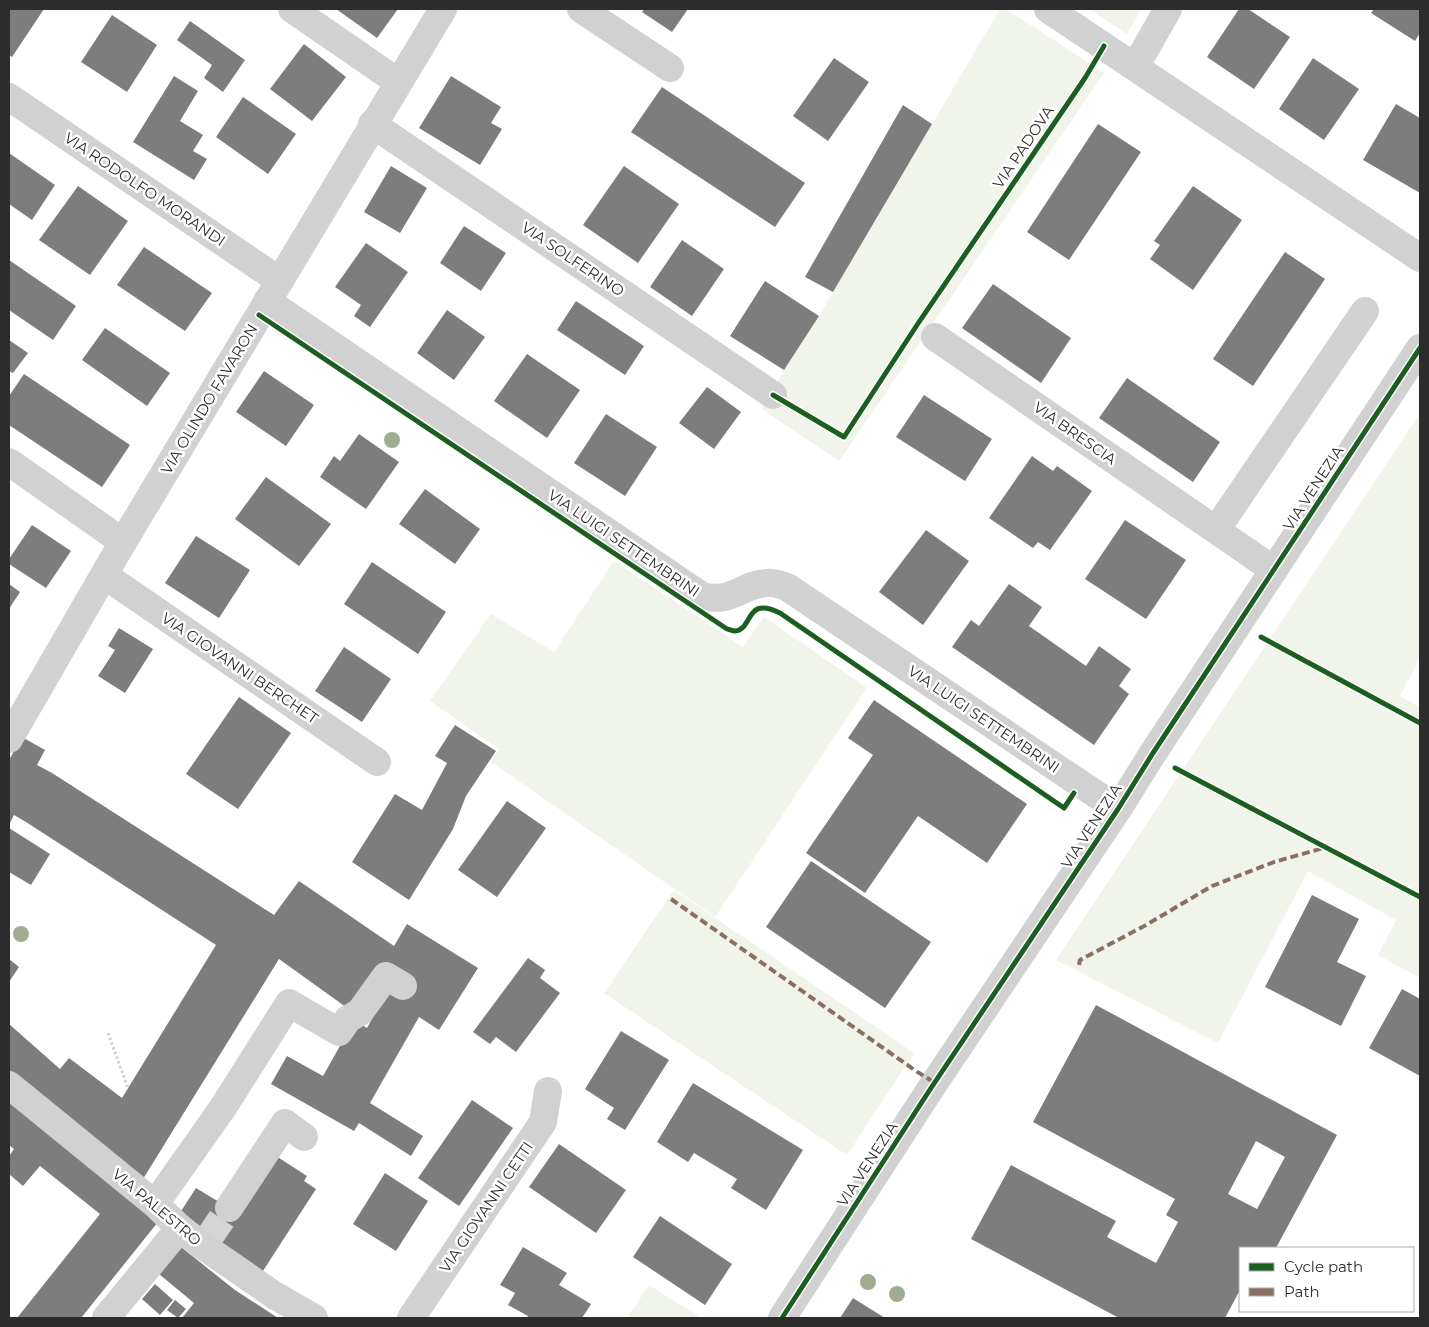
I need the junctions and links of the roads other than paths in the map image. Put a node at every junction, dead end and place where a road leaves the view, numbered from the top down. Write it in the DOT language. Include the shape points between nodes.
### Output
graph roads {
  1 [pos="292,9"];
  2 [pos="443,9"];
  3 [pos="581,9"];
  4 [pos="1048,9"];
  5 [pos="1168,9"];
  6 [pos="1135,67"];
  7 [pos="670,68"];
  8 [pos="398,82"];
  9 [pos="9,97"];
  10 [pos="372,124"];
  11 [pos="1420,258"];
  12 [pos="274,291"];
  13 [pos="1365,311"];
  14 [pos="934,336"];
  15 [pos="1420,348"];
  16 [pos="773,395"];
  17 [pos="9,462"];
  18 [pos="1216,530"];
  19 [pos="123,542"];
  20 [pos="1274,570"];
  21 [pos="104,575"];
  22 [pos="9,739"];
  23 [pos="376,762"];
  24 [pos="1118,809"];
  25 [pos="403,986"];
  26 [pos="9,1085"];
  27 [pos="548,1091"];
  28 [pos="304,1137"];
  29 [pos="156,1204"];
  30 [pos="229,1208"];
  31 [pos="180,1228"];
  32 [pos="106,1318"];
  33 [pos="314,1318"];
  34 [pos="411,1318"];
  35 [pos="782,1318"];
  1 -- 8 [label="street"];
  2 -- 8 [label="street, VIA OLINDO FAVARON"];
  3 -- 7 [label="street"];
  4 -- 6 [label="street"];
  5 -- 6 [label="street"];
  6 -- 11 [label="street"];
  8 -- 10 [label="street, VIA OLINDO FAVARON"];
  9 -- 12 [label="street, VIA RODOLFO MORANDI"];
  10 -- 12 [label="street, VIA OLINDO FAVARON"];
  10 -- 16 [label="street, VIA SOLFERINO"];
  12 -- 19 [label="street, VIA OLINDO FAVARON"];
  12 -- 24 [label="street, VIA LUIGI SETTEMBRINI" via="702,596 728,597 768,582 787,586"];
  13 -- 18 [label="street"];
  14 -- 18 [label="street, VIA BRESCIA"];
  15 -- 20 [label="street, VIA VENEZIA"];
  17 -- 19 [label="street"];
  18 -- 20 [label="street, VIA BRESCIA"];
  19 -- 21 [label="street, VIA OLINDO FAVARON"];
  20 -- 24 [label="street, VIA VENEZIA"];
  21 -- 22 [label="street, VIA OLINDO FAVARON"];
  21 -- 23 [label="street, VIA GIOVANNI BERCHET"];
  24 -- 35 [label="street, VIA VENEZIA"];
  25 -- 29 [label="street" via="386,976 360,1012 348,1019 339,1032 289,1003 224,1106"];
  26 -- 29 [label="street, VIA PALESTRO"];
  27 -- 34 [label="street, VIA GIOVANNI CETTI" via="543,1122"];
  28 -- 30 [label="street" via="285,1123"];
  29 -- 31 [label="street, VIA PALESTRO"];
  31 -- 32 [label="street"];
  31 -- 33 [label="street, VIA PALESTRO" via="274,1295"];
}
